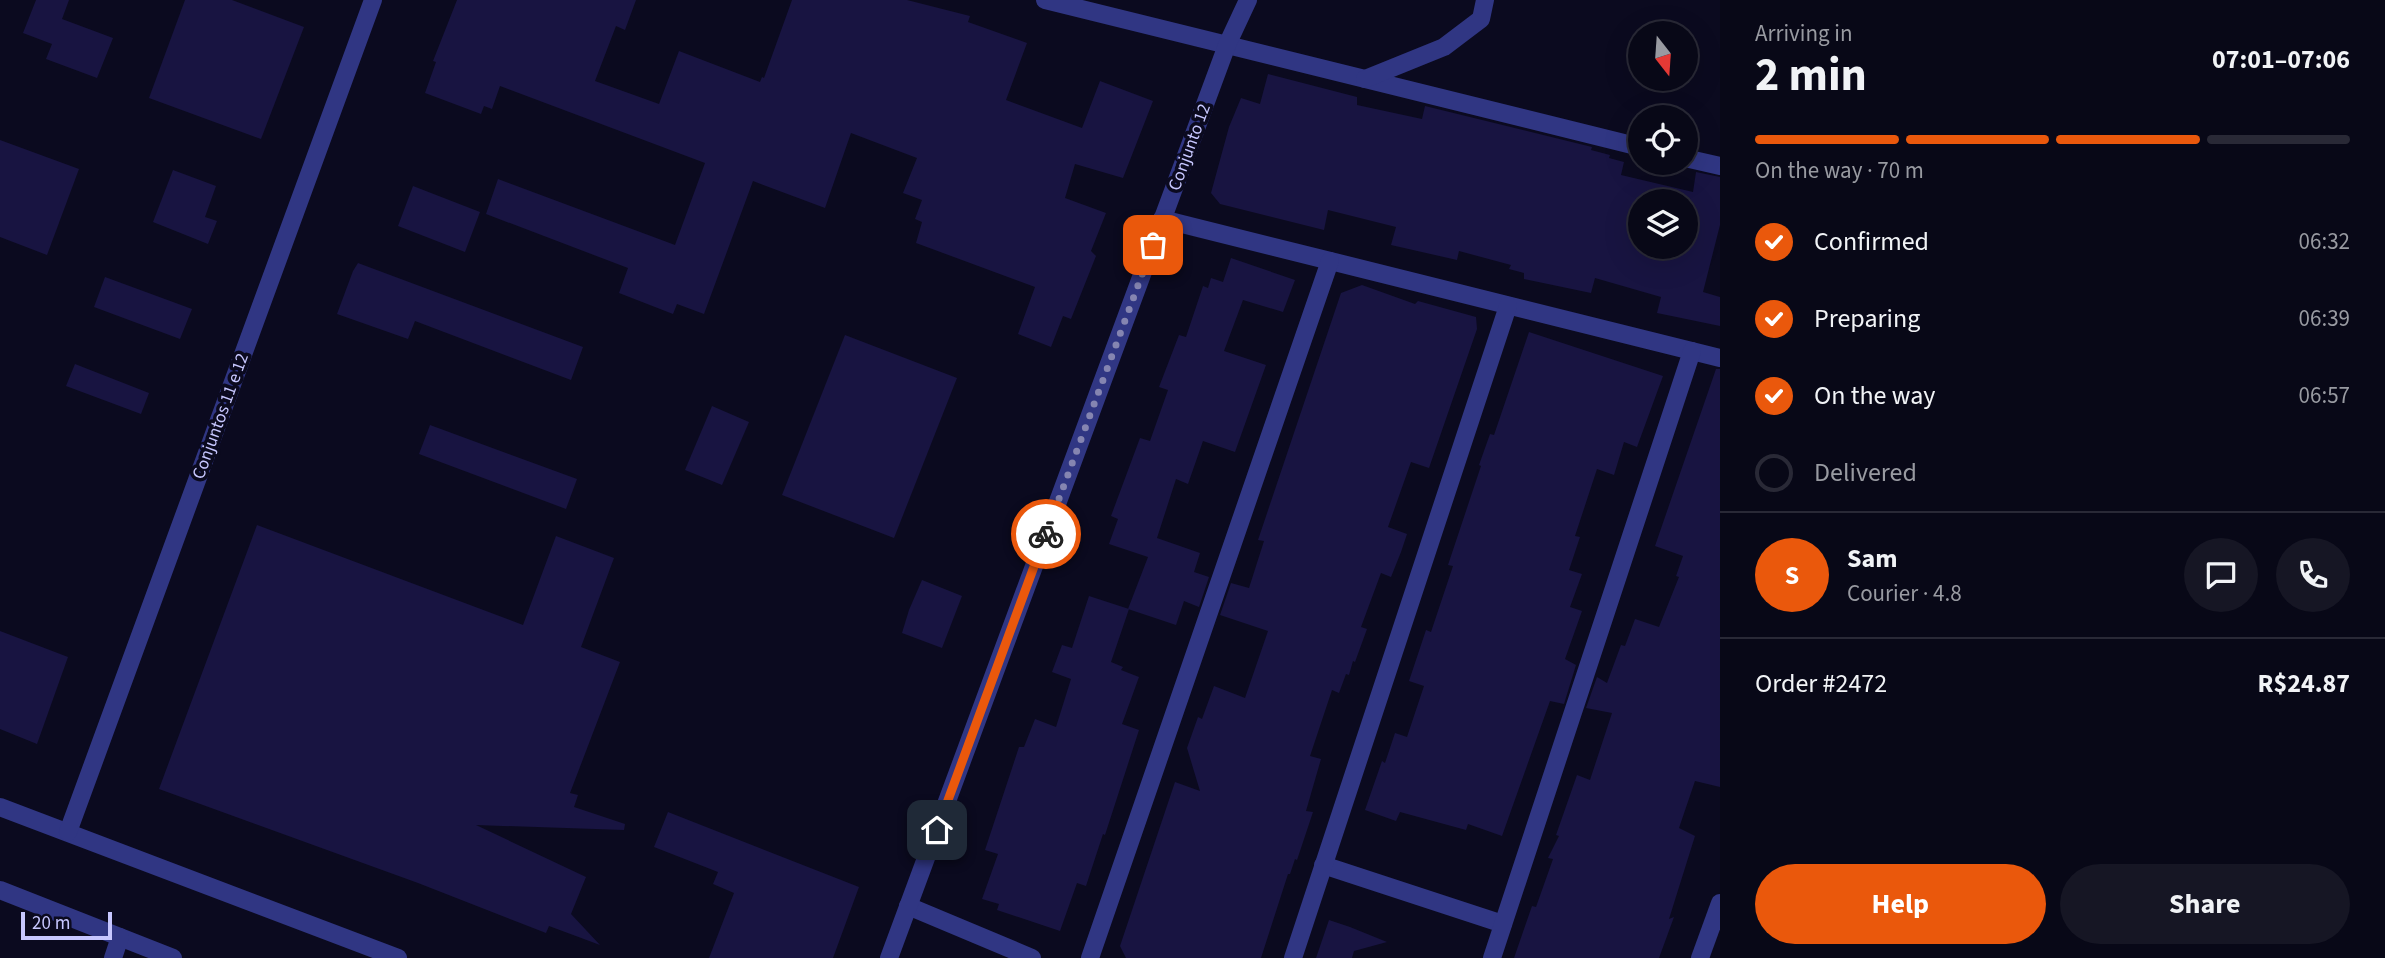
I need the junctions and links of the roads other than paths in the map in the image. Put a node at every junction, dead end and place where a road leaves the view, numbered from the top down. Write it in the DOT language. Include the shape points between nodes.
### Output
graph roads {
  1 [pos="373,0"];
  2 [pos="1045,0"];
  3 [pos="1248,0"];
  4 [pos="1485,0"];
  5 [pos="1227,45"];
  6 [pos="1365,79"];
  7 [pos="1628,144"];
  8 [pos="1698,161"];
  9 [pos="1720,166"];
  10 [pos="1162,219"];
  11 [pos="1330,261"];
  12 [pos="1508,306"];
  13 [pos="1692,351"];
  14 [pos="1720,358"];
  15 [pos="0,807"];
  16 [pos="68,832"];
  17 [pos="1323,865"];
  18 [pos="0,890"];
  19 [pos="1720,903"];
  20 [pos="908,906"];
  21 [pos="1503,923"];
  22 [pos="120,937"];
  23 [pos="1708,950"];
  24 [pos="113,958"];
  25 [pos="173,958"];
  26 [pos="398,958"];
  27 [pos="889,958"];
  28 [pos="1032,958"];
  29 [pos="1090,958"];
  30 [pos="1293,958"];
  31 [pos="1492,958"];
  1 -- 16 [label="street, Conjuntos 11 e 12"];
  2 -- 5 [label="street"];
  3 -- 5 [label="street, Conjunto 12"];
  4 -- 6 [label="street" via="1481,19 1444,47"];
  5 -- 6 [label="street"];
  5 -- 10 [label="street, Conjunto 12"];
  6 -- 7 [label="street"];
  8 -- 9 [label="street"];
  10 -- 11 [label="street"];
  10 -- 20 [label="street, Conjunto 12"];
  11 -- 12 [label="street"];
  11 -- 29 [label="street"];
  12 -- 13 [label="street"];
  12 -- 17 [label="street"];
  13 -- 14 [label="street"];
  13 -- 21 [label="street"];
  15 -- 16 [label="street"];
  16 -- 26 [label="street"];
  17 -- 21 [label="street"];
  17 -- 30 [label="street"];
  18 -- 22 [label="street"];
  19 -- 23 [label="street"];
  20 -- 27 [label="street, Conjunto 12"];
  20 -- 28 [label="street"];
  21 -- 31 [label="street"];
  22 -- 24 [label="street"];
  22 -- 25 [label="street"];
}
